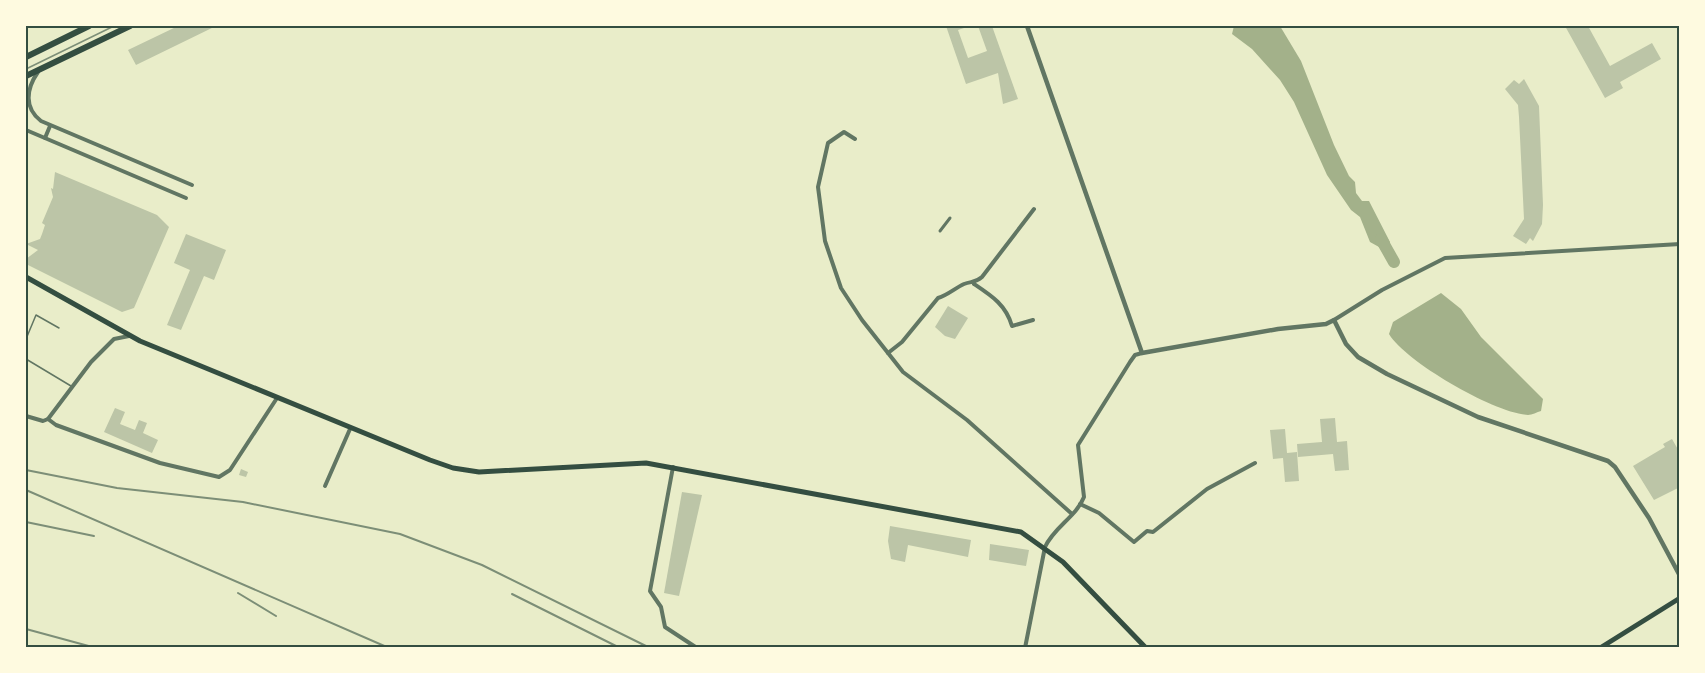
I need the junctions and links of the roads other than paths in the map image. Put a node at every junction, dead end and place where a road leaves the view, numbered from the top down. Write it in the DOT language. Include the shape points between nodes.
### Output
graph roads {
  1 [pos="89,26"];
  2 [pos="130,26"];
  3 [pos="1027,26"];
  4 [pos="26,57"];
  5 [pos="40,69"];
  6 [pos="26,76"];
  7 [pos="50,126"];
  8 [pos="26,130"];
  9 [pos="45,138"];
  10 [pos="855,139"];
  11 [pos="192,185"];
  12 [pos="186,198"];
  13 [pos="1034,209"];
  14 [pos="950,218"];
  15 [pos="940,231"];
  16 [pos="1680,244"];
  17 [pos="26,277"];
  18 [pos="974,284"];
  19 [pos="1033,320"];
  20 [pos="1334,320"];
  21 [pos="59,328"];
  22 [pos="129,336"];
  23 [pos="26,339"];
  24 [pos="888,353"];
  25 [pos="1142,353"];
  26 [pos="26,359"];
  27 [pos="72,386"];
  28 [pos="277,398"];
  29 [pos="26,416"];
  30 [pos="48,419"];
  31 [pos="350,429"];
  32 [pos="1255,463"];
  33 [pos="673,466"];
  34 [pos="325,486"];
  35 [pos="1080,504"];
  36 [pos="1072,514"];
  37 [pos="1045,547"];
  38 [pos="1680,576"];
  39 [pos="1680,598"];
  40 [pos="697,648"];
  41 [pos="1025,648"];
  42 [pos="1146,648"];
  43 [pos="1600,648"];
  1 -- 4 [label="main road"];
  2 -- 5 [label="main road"];
  3 -- 25 [label="street"];
  5 -- 6 [label="main road"];
  5 -- 7 [label="street" via="30,88 28,106 35,117"];
  7 -- 9 [label="street"];
  7 -- 11 [label="street"];
  8 -- 9 [label="street"];
  9 -- 12 [label="street"];
  10 -- 24 [label="street" via="844,132 828,144 818,187 823,228 842,288"];
  13 -- 18 [label="street"];
  14 -- 15 [label="street"];
  16 -- 20 [label="street" via="1445,258"];
  17 -- 22 [label="main road"];
  18 -- 19 [label="street" via="1008,311 1012,327"];
  18 -- 24 [label="street" via="962,285 938,298"];
  20 -- 25 [label="street"];
  20 -- 38 [label="street" via="1358,357 1387,374 1478,417 1608,461 1649,518"];
  21 -- 23 [label="lane" via="36,315"];
  22 -- 27 [label="street" via="114,339"];
  22 -- 28 [label="main road"];
  24 -- 36 [label="street" via="903,372 967,420"];
  25 -- 35 [label="street" via="1130,362 1078,445 1084,493"];
  26 -- 27 [label="lane"];
  27 -- 30 [label="street"];
  28 -- 30 [label="street" via="230,470 214,477 160,462"];
  28 -- 31 [label="main road"];
  29 -- 30 [label="street"];
  31 -- 33 [label="main road" via="453,468 479,472 627,462"];
  31 -- 34 [label="street"];
  32 -- 35 [label="street" via="1206,489 1134,543 1099,513"];
  33 -- 37 [label="main road" via="1008,529"];
  33 -- 40 [label="street" via="650,591 661,607 665,627"];
  35 -- 36 [label="street"];
  36 -- 37 [label="street"];
  37 -- 41 [label="street"];
  37 -- 42 [label="main road"];
  39 -- 43 [label="main road"];
}
